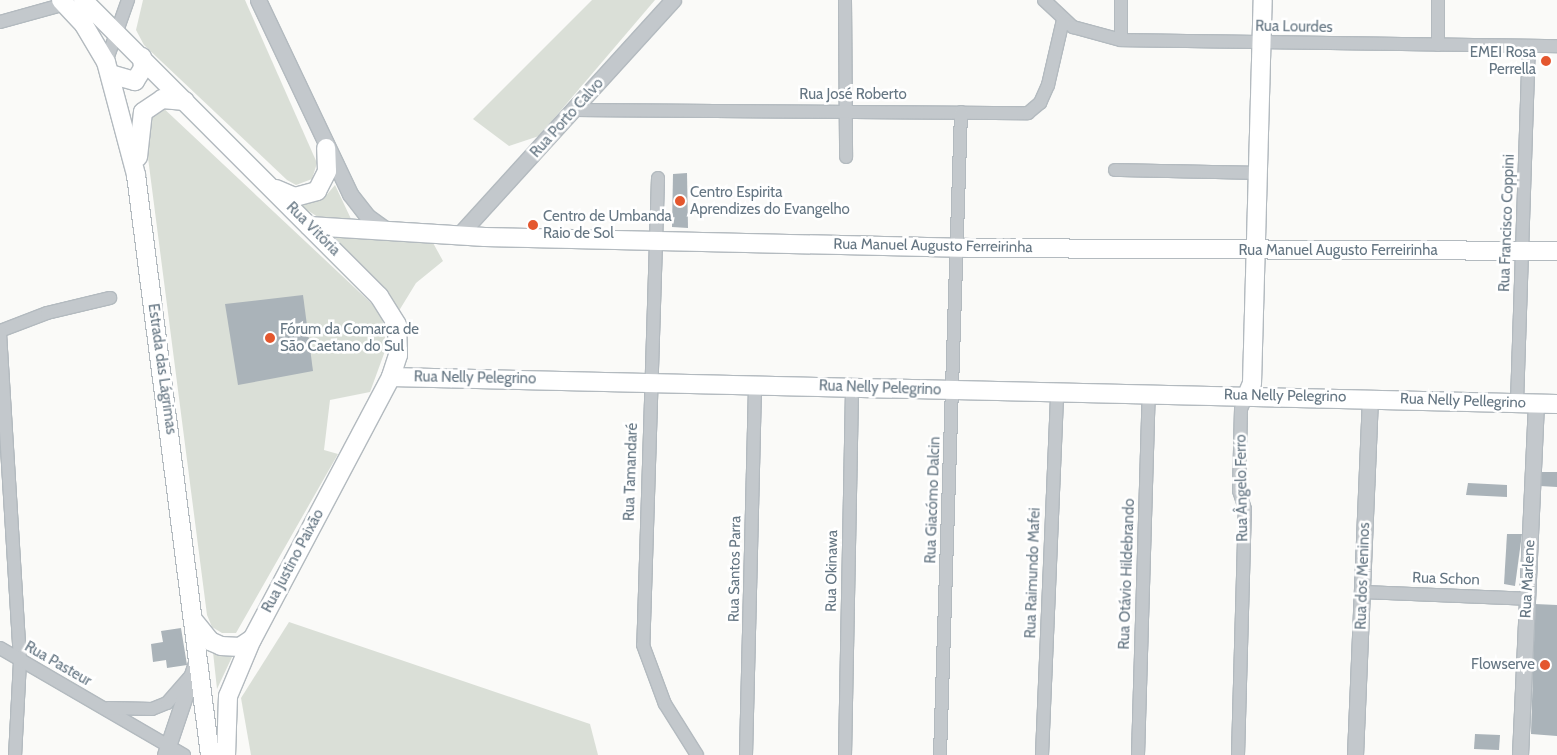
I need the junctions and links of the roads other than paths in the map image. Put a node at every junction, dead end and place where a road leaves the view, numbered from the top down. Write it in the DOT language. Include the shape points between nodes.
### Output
graph roads {
  1 [pos="83,0"];
  2 [pos="128,0"];
  3 [pos="258,0"];
  4 [pos="673,0"];
  5 [pos="845,0"];
  6 [pos="1044,0"];
  7 [pos="1121,0"];
  8 [pos="1263,0"];
  9 [pos="1438,0"];
  10 [pos="63,2"];
  11 [pos="1063,20"];
  12 [pos="0,22"];
  13 [pos="118,32"];
  14 [pos="1121,40"];
  15 [pos="1260,43"];
  16 [pos="1438,45"];
  17 [pos="1529,46"];
  18 [pos="1557,46"];
  19 [pos="142,57"];
  20 [pos="108,68"];
  21 [pos="185,101"];
  22 [pos="576,110"];
  23 [pos="847,111"];
  24 [pos="961,112"];
  25 [pos="326,148"];
  26 [pos="846,157"];
  27 [pos="1115,170"];
  28 [pos="1257,173"];
  29 [pos="136,174"];
  30 [pos="658,178"];
  31 [pos="267,184"];
  32 [pos="309,226"];
  33 [pos="389,232"];
  34 [pos="459,235"];
  35 [pos="657,240"];
  36 [pos="956,246"];
  37 [pos="1254,251"];
  38 [pos="1523,251"];
  39 [pos="1557,251"];
  40 [pos="110,298"];
  41 [pos="0,332"];
  42 [pos="391,376"];
  43 [pos="651,382"];
  44 [pos="755,385"];
  45 [pos="852,387"];
  46 [pos="953,390"];
  47 [pos="1057,393"];
  48 [pos="1149,394"];
  49 [pos="1247,395"];
  50 [pos="1370,398"];
  51 [pos="1517,402"];
  52 [pos="1536,403"];
  53 [pos="1557,404"];
  54 [pos="1363,592"];
  55 [pos="1527,599"];
  56 [pos="194,621"];
  57 [pos="252,639"];
  58 [pos="0,648"];
  59 [pos="20,661"];
  60 [pos="195,667"];
  61 [pos="101,707"];
  62 [pos="167,751"];
  63 [pos="15,755"];
  64 [pos="184,755"];
  65 [pos="210,755"];
  66 [pos="226,755"];
  67 [pos="697,755"];
  68 [pos="746,755"];
  69 [pos="845,755"];
  70 [pos="940,755"];
  71 [pos="1042,755"];
  72 [pos="1138,755"];
  73 [pos="1238,755"];
  74 [pos="1355,755"];
  75 [pos="1520,755"];
  1 -- 13 [label="main road"];
  2 -- 13 [label="street"];
  3 -- 25 [label="street"];
  4 -- 22 [label="street, Rua Porto Calvo"];
  5 -- 23 [label="street"];
  6 -- 11 [label="street, Rua Lourdes"];
  7 -- 14 [label="street"];
  8 -- 15 [label="main road, Rua Ângelo Ferro"];
  9 -- 16 [label="street"];
  10 -- 12 [label="street"];
  10 -- 20 [label="main road, Estrada das Lágrimas" via="84,25"];
  11 -- 14 [label="street, Rua Lourdes" via="1096,36"];
  11 -- 24 [label="street, Rua José Roberto" via="1048,85 1035,109 1013,114"];
  13 -- 19 [label="main road"];
  13 -- 20 [label="street"];
  14 -- 15 [label="street, Rua Lourdes"];
  15 -- 16 [label="street, Rua Lourdes"];
  15 -- 28 [label="main road, Rua Ângelo Ferro"];
  16 -- 17 [label="street, Rua Lourdes"];
  17 -- 18 [label="street, Rua Lourdes"];
  17 -- 38 [label="street, Rua Francisco Coppini"];
  19 -- 20 [label="main road" via="143,68 135,81"];
  19 -- 21 [label="main road"];
  20 -- 29 [label="main road, Estrada das Lágrimas"];
  21 -- 29 [label="main road" via="162,99 143,112"];
  21 -- 31 [label="main road, Rua Vitória"];
  22 -- 23 [label="street, Rua José Roberto"];
  22 -- 34 [label="street, Rua Porto Calvo"];
  23 -- 24 [label="street, Rua José Roberto"];
  23 -- 26 [label="street"];
  24 -- 36 [label="street, Rua Giacómo Dalcin"];
  25 -- 31 [label="main road" via="327,171 317,191 295,197"];
  25 -- 33 [label="street" via="359,208"];
  27 -- 28 [label="street"];
  28 -- 37 [label="main road, Rua Ângelo Ferro"];
  29 -- 56 [label="main road, Estrada das Lágrimas"];
  30 -- 35 [label="street, Rua Tamandaré"];
  31 -- 32 [label="main road, Rua Vitória"];
  32 -- 33 [label="main road, Rua Manuel Augusto Ferreirinha"];
  32 -- 42 [label="main road, Rua Vitória" via="390,311 399,341"];
  33 -- 34 [label="main road, Rua Manuel Augusto Ferreirinha"];
  34 -- 35 [label="main road, Rua Manuel Augusto Ferreirinha"];
  35 -- 36 [label="main road, Rua Manuel Augusto Ferreirinha"];
  35 -- 43 [label="street, Rua Tamandaré"];
  36 -- 37 [label="main road, Rua Manuel Augusto Ferreirinha"];
  36 -- 46 [label="street, Rua Giacómo Dalcin"];
  37 -- 38 [label="main road, Rua Manuel Augusto Ferreirinha"];
  37 -- 49 [label="main road, Rua Ângelo Ferro" via="1252,383"];
  38 -- 39 [label="main road, Rua Manuel Augusto Ferreirinha"];
  38 -- 51 [label="street, Rua Francisco Coppini"];
  40 -- 41 [label="street" via="47,313"];
  41 -- 59 [label="street"];
  42 -- 43 [label="main road, Rua Nelly Pelegrino"];
  42 -- 57 [label="main road, Rua Justino Paixão"];
  43 -- 44 [label="main road, Rua Nelly Pelegrino"];
  43 -- 67 [label="street, Rua Tamandaré" via="644,645 665,704"];
  44 -- 45 [label="main road, Rua Nelly Pelegrino"];
  44 -- 68 [label="street, Rua Santos Parra"];
  45 -- 46 [label="main road, Rua Nelly Pelegrino"];
  45 -- 69 [label="street, Rua Okinawa"];
  46 -- 47 [label="main road, Rua Nelly Pelegrino"];
  46 -- 70 [label="street, Rua Giacómo Dalcin"];
  47 -- 48 [label="main road, Rua Nelly Pelegrino"];
  47 -- 71 [label="street, Rua Raimundo Mafei"];
  48 -- 49 [label="main road, Rua Nelly Pelegrino"];
  48 -- 72 [label="street, Rua Otávio Hildebrando"];
  49 -- 50 [label="main road, Rua Nelly Pelegrino"];
  49 -- 73 [label="street, Rua Ângelo Ferro" via="1241,409 1239,491 1244,509"];
  50 -- 51 [label="main road, Rua Nelly Pellegrino"];
  50 -- 54 [label="street, Rua dos Meninos"];
  51 -- 52 [label="main road, Rua Nelly Pellegrino"];
  52 -- 53 [label="main road, Rua Nelly Pellegrino"];
  52 -- 55 [label="street, Rua Marlene"];
  54 -- 55 [label="street, Rua Schon"];
  54 -- 74 [label="street, Rua dos Meninos"];
  55 -- 75 [label="street, Rua Marlene"];
  56 -- 57 [label="main road" via="210,641 221,646 240,647"];
  56 -- 60 [label="main road, Estrada das Lágrimas"];
  57 -- 66 [label="main road, Rua Justino Paixão" via="228,696"];
  58 -- 59 [label="street, Rua Pasteur"];
  59 -- 61 [label="street, Rua Pasteur"];
  59 -- 63 [label="street"];
  60 -- 61 [label="street, Rua Pasteur" via="167,703 152,709"];
  60 -- 62 [label="street"];
  60 -- 65 [label="main road, Estrada das Lágrimas"];
  61 -- 62 [label="street, Rua Pasteur"];
  62 -- 64 [label="street, Rua Pasteur"];
}
